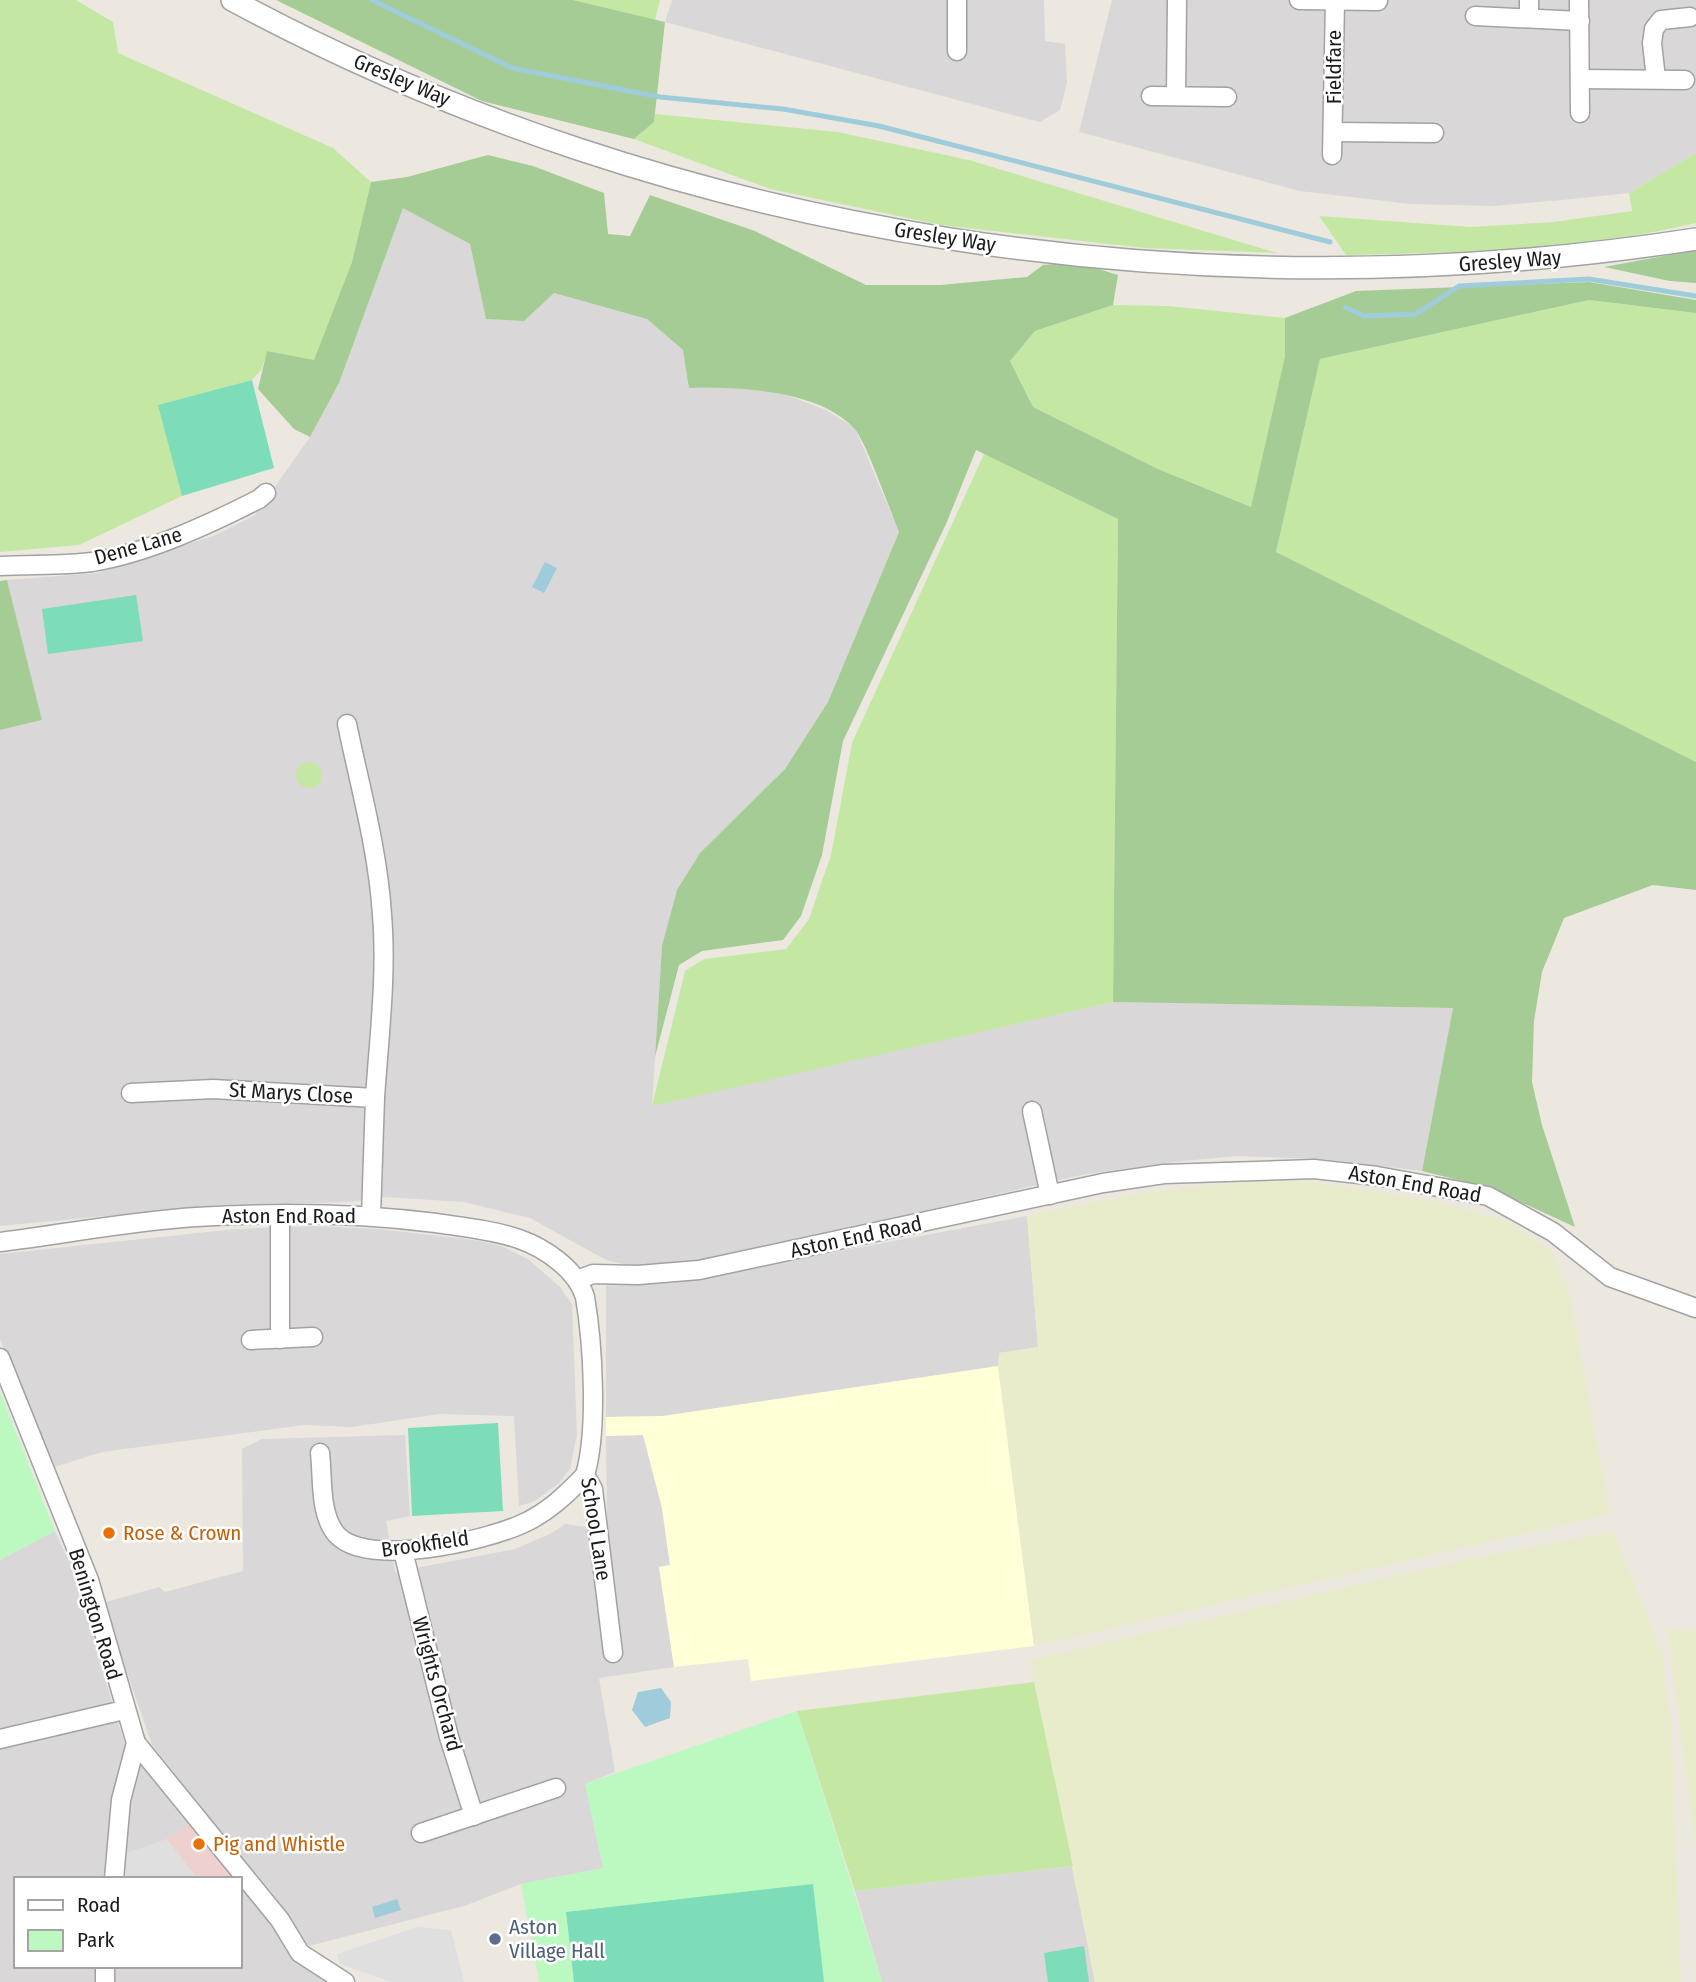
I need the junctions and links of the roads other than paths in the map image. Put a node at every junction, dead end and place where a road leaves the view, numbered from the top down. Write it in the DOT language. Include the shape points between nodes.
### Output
graph roads {
  1 [pos="232,0"];
  2 [pos="957,0"];
  3 [pos="1177,0"];
  4 [pos="1299,0"];
  5 [pos="1529,0"];
  6 [pos="1579,0"];
  7 [pos="1335,1"];
  8 [pos="1378,1"];
  9 [pos="1475,16"];
  10 [pos="1690,16"];
  11 [pos="1529,18"];
  12 [pos="1580,20"];
  13 [pos="957,51"];
  14 [pos="1580,79"];
  15 [pos="1656,79"];
  16 [pos="1685,80"];
  17 [pos="1176,95"];
  18 [pos="1151,96"];
  19 [pos="1227,97"];
  20 [pos="1580,113"];
  21 [pos="1334,132"];
  22 [pos="1434,133"];
  23 [pos="1332,155"];
  24 [pos="1696,239"];
  25 [pos="266,493"];
  26 [pos="0,566"];
  27 [pos="347,724"];
  28 [pos="131,1093"];
  29 [pos="375,1098"];
  30 [pos="1032,1111"];
  31 [pos="1050,1195"];
  32 [pos="280,1215"];
  33 [pos="371,1216"];
  34 [pos="0,1242"];
  35 [pos="578,1280"];
  36 [pos="1696,1308"];
  37 [pos="313,1337"];
  38 [pos="280,1339"];
  39 [pos="251,1340"];
  40 [pos="0,1359"];
  41 [pos="320,1453"];
  42 [pos="584,1475"];
  43 [pos="403,1551"];
  44 [pos="613,1653"];
  45 [pos="124,1710"];
  46 [pos="0,1740"];
  47 [pos="136,1743"];
  48 [pos="555,1788"];
  49 [pos="474,1816"];
  50 [pos="421,1833"];
  51 [pos="114,1877"];
  52 [pos="345,1982"];
  1 -- 24 [label="street, Gresley Way" via="442,98 624,163 770,204 960,241 1159,263 1297,268 1597,255"];
  2 -- 13 [label="street"];
  3 -- 17 [label="street"];
  4 -- 7 [label="street, Fieldfare"];
  5 -- 11 [label="street"];
  6 -- 12 [label="street"];
  7 -- 8 [label="street, Fieldfare"];
  7 -- 21 [label="street, Fieldfare"];
  9 -- 11 [label="street"];
  10 -- 15 [label="street" via="1661,20 1654,29"];
  11 -- 12 [label="street"];
  12 -- 14 [label="street"];
  14 -- 15 [label="street"];
  14 -- 20 [label="street"];
  15 -- 16 [label="street"];
  17 -- 18 [label="street"];
  17 -- 19 [label="street"];
  21 -- 22 [label="street, Fieldfare"];
  21 -- 23 [label="street, Fieldfare"];
  25 -- 26 [label="street, Dene Lane" via="208,525 122,554 92,562"];
  27 -- 29 [label="street" via="379,874 383,917"];
  28 -- 29 [label="street, St Marys Close" via="213,1089"];
  29 -- 33 [label="street, St Marys Close"];
  30 -- 31 [label="street"];
  31 -- 35 [label="street, Aston End Road" via="699,1270 638,1276 593,1274"];
  31 -- 36 [label="street, Aston End Road" via="1164,1174 1270,1168 1409,1181 1488,1196 1553,1232 1610,1277"];
  32 -- 33 [label="street, Aston End Road"];
  32 -- 34 [label="street, Aston End Road" via="194,1217"];
  32 -- 38 [label="street"];
  33 -- 35 [label="street, Aston End Road" via="520,1239 539,1248"];
  35 -- 42 [label="street, School Lane" via="589,1329 592,1425"];
  37 -- 38 [label="street"];
  38 -- 39 [label="street"];
  40 -- 45 [label="street, Benington Road" via="89,1580"];
  41 -- 43 [label="street, Brookfield" via="326,1514 339,1537 360,1549"];
  42 -- 43 [label="street, Brookfield" via="552,1506 522,1524"];
  42 -- 44 [label="street, School Lane" via="593,1489"];
  43 -- 49 [label="street, Wrights Orchard" via="449,1737"];
  45 -- 46 [label="street"];
  45 -- 47 [label="street, Benington Road"];
  47 -- 51 [label="street" via="121,1800"];
  47 -- 52 [label="street, Benington Road" via="285,1927 300,1953"];
  48 -- 49 [label="street"];
  49 -- 50 [label="street"];
}
